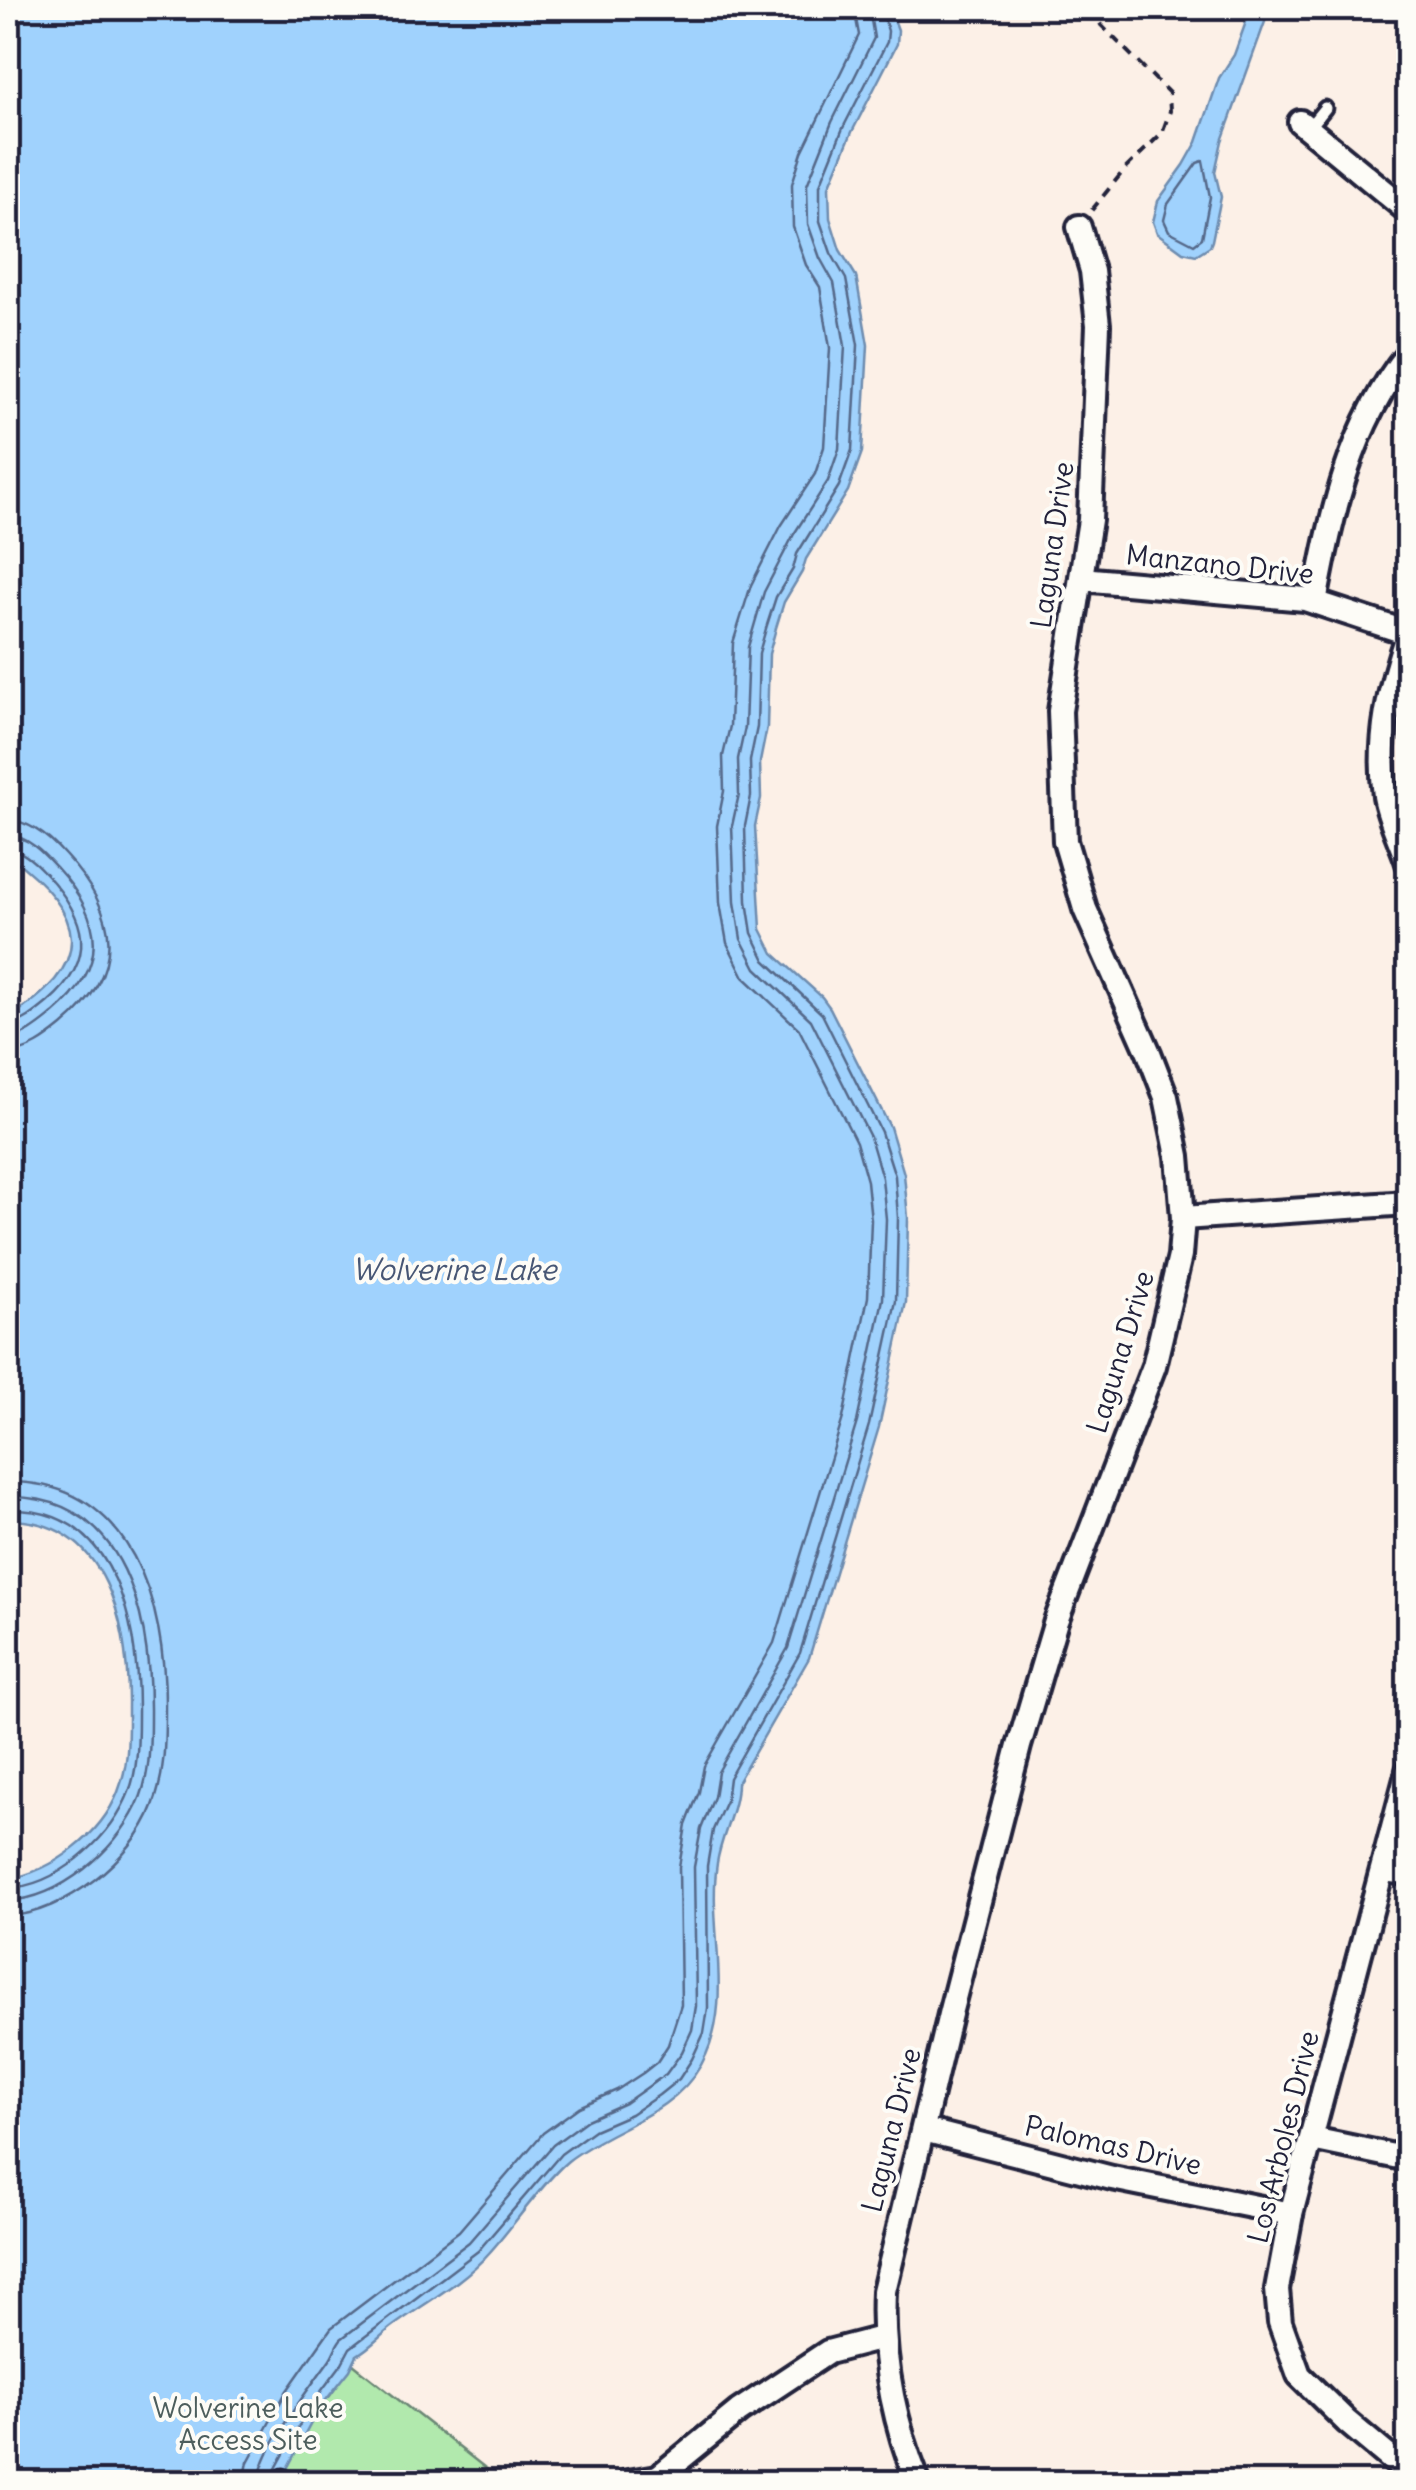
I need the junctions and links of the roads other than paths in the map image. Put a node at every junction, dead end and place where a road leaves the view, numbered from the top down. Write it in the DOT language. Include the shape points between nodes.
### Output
graph roads {
  1 [pos="1325,108"];
  2 [pos="1304,126"];
  3 [pos="1408,210"];
  4 [pos="1079,227"];
  5 [pos="1408,353"];
  6 [pos="1081,578"];
  7 [pos="1316,602"];
  8 [pos="1408,633"];
  9 [pos="1408,863"];
  10 [pos="1408,1203"];
  11 [pos="1183,1218"];
  12 [pos="1408,1770"];
  13 [pos="1383,1870"];
  14 [pos="1408,1873"];
  15 [pos="924,2130"];
  16 [pos="1312,2139"];
  17 [pos="1408,2159"];
  18 [pos="1291,2214"];
  19 [pos="882,2338"];
  20 [pos="1408,2473"];
  21 [pos="656,2480"];
  22 [pos="329,2482"];
  23 [pos="350,2482"];
  24 [pos="628,2482"];
  25 [pos="918,2482"];
  1 -- 2 [label="lane"];
  2 -- 3 [label="street"];
  4 -- 6 [label="street, Laguna Drive" via="1098,325 1093,486"];
  5 -- 7 [label="street" via="1357,437 1333,508"];
  6 -- 7 [label="street, Manzano Drive"];
  6 -- 11 [label="street, Laguna Drive" via="1060,711 1065,841 1084,910 1166,1097"];
  7 -- 8 [label="street, Manzano Drive"];
  8 -- 9 [label="street" via="1382,748 1386,799"];
  10 -- 11 [label="street"];
  11 -- 15 [label="street, Laguna Drive" via="1154,1366 1056,1621 1019,1746"];
  12 -- 13 [label="street, Los Arboles Drive"];
  13 -- 14 [label="street"];
  13 -- 16 [label="street, Los Arboles Drive"];
  15 -- 18 [label="street, Palomas Drive"];
  15 -- 19 [label="street, Laguna Drive" via="884,2291"];
  16 -- 17 [label="street"];
  16 -- 18 [label="street, Los Arboles Drive"];
  18 -- 20 [label="street, Los Arboles Drive" via="1277,2289 1280,2322 1299,2375"];
  19 -- 21 [label="street" via="828,2352 739,2411"];
  19 -- 25 [label="street, Laguna Drive"];
  21 -- 24 [label="street"];
  22 -- 23 [label="lane"];
}
